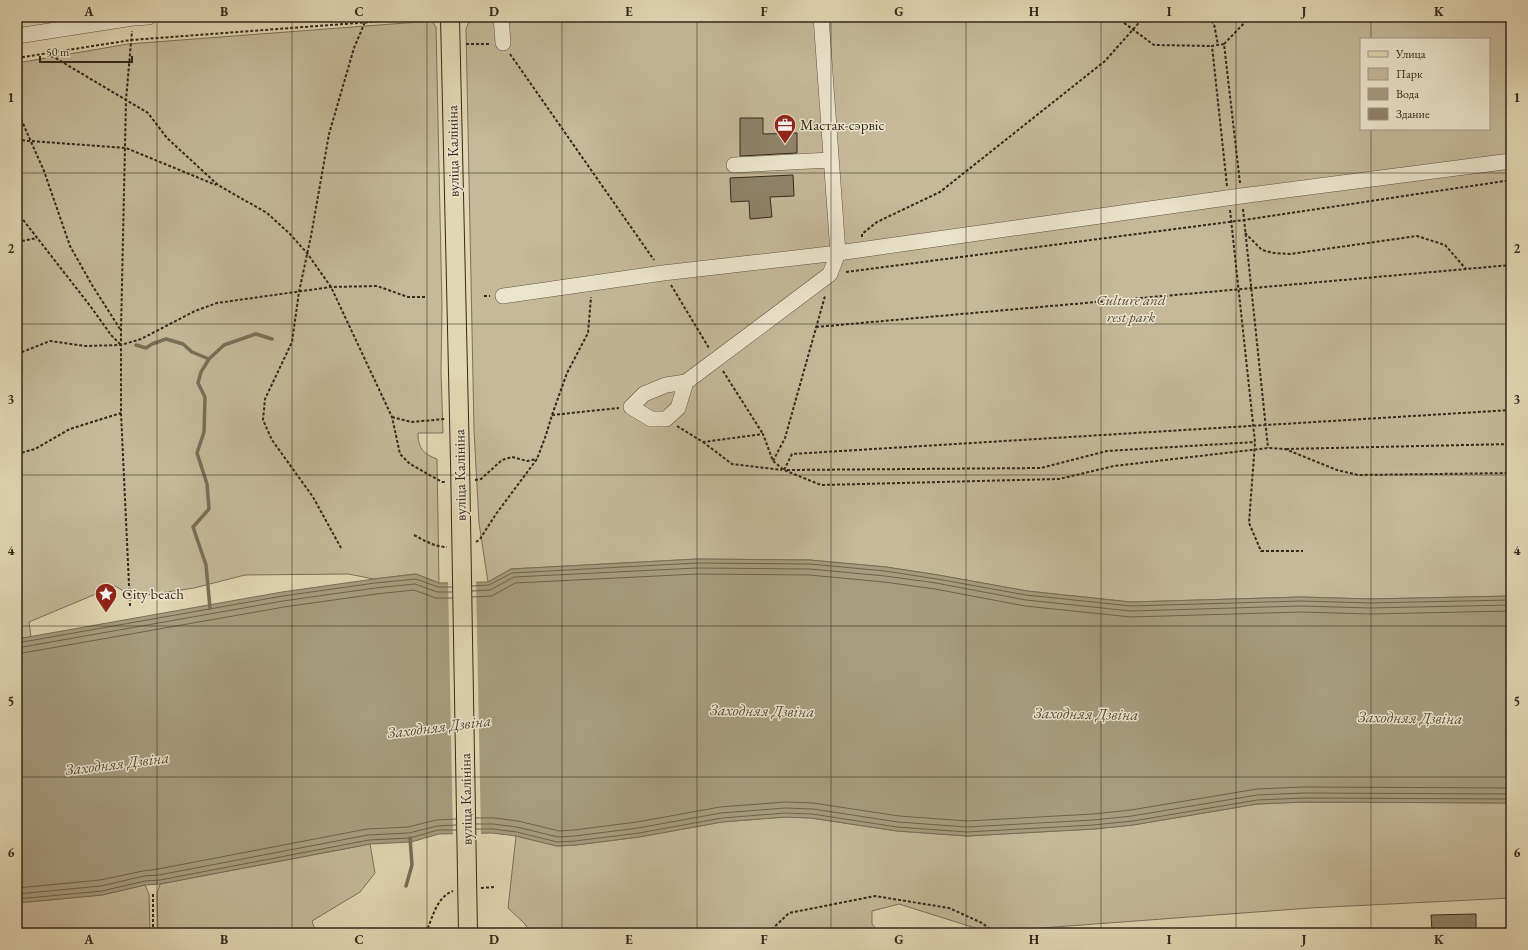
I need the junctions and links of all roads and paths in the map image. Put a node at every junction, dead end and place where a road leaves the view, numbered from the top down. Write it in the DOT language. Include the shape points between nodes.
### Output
graph roads {
  1 [pos="149,17"];
  2 [pos="450,17"];
  3 [pos="501,17"];
  4 [pos="821,17"];
  5 [pos="1116,17"];
  6 [pos="1121,17"];
  7 [pos="1144,17"];
  8 [pos="1208,17"];
  9 [pos="1250,17"];
  10 [pos="134,18"];
  11 [pos="410,18"];
  12 [pos="365,22"];
  13 [pos="1133,30"];
  14 [pos="17,36"];
  15 [pos="131,40"];
  16 [pos="503,43"];
  17 [pos="1224,44"];
  18 [pos="1218,45"];
  19 [pos="1212,46"];
  20 [pos="47,53"];
  21 [pos="17,58"];
  22 [pos="516,64"];
  23 [pos="126,100"];
  24 [pos="17,110"];
  25 [pos="17,140"];
  26 [pos="30,141"];
  27 [pos="126,148"];
  28 [pos="831,160"];
  29 [pos="1511,161"];
  30 [pos="734,165"];
  31 [pos="1511,180"];
  32 [pos="218,185"];
  33 [pos="1235,197"];
  34 [pos="17,212"];
  35 [pos="1244,220"];
  36 [pos="1232,222"];
  37 [pos="1245,233"];
  38 [pos="37,238"];
  39 [pos="17,242"];
  40 [pos="862,250"];
  41 [pos="307,253"];
  42 [pos="838,253"];
  43 [pos="1511,265"];
  44 [pos="1466,269"];
  45 [pos="663,273"];
  46 [pos="830,274"];
  47 [pos="591,284"];
  48 [pos="331,287"];
  49 [pos="1251,288"];
  50 [pos="1239,289"];
  51 [pos="299,292"];
  52 [pos="503,296"];
  53 [pos="427,297"];
  54 [pos="816,327"];
  55 [pos="121,330"];
  56 [pos="121,345"];
  57 [pos="17,354"];
  58 [pos="716,360"];
  59 [pos="686,382"];
  60 [pos="630,407"];
  61 [pos="1511,410"];
  62 [pos="121,413"];
  63 [pos="552,415"];
  64 [pos="392,417"];
  65 [pos="442,419"];
  66 [pos="666,419"];
  67 [pos="1253,425"];
  68 [pos="1266,425"];
  69 [pos="763,434"];
  70 [pos="397,438"];
  71 [pos="703,442"];
  72 [pos="1255,442"];
  73 [pos="1511,444"];
  74 [pos="1268,448"];
  75 [pos="1256,449"];
  76 [pos="1285,449"];
  77 [pos="17,454"];
  78 [pos="774,461"];
  79 [pos="784,470"];
  80 [pos="1511,473"];
  81 [pos="414,535"];
  82 [pos="474,543"];
  83 [pos="447,546"];
  84 [pos="341,548"];
  85 [pos="1303,551"];
  86 [pos="130,606"];
  87 [pos="153,894"];
  88 [pos="153,933"];
  89 [pos="468,933"];
  90 [pos="768,933"];
  91 [pos="995,933"];
  1 -- 10 [label="street"];
  2 -- 89 [label="main road, вуліца Калініна, bridge"];
  3 -- 16 [label="street"];
  4 -- 28 [label="street"];
  5 -- 6 [label="path"];
  5 -- 13 [label="path"];
  7 -- 13 [label="path"];
  8 -- 18 [label="path" via="1214,24"];
  9 -- 17 [label="path"];
  10 -- 14 [label="street"];
  10 -- 15 [label="path"];
  11 -- 12 [label="path"];
  12 -- 15 [label="path"];
  12 -- 41 [label="path" via="354,48 329,134"];
  13 -- 19 [label="path" via="1154,45"];
  13 -- 40 [label="path" via="1105,62 940,192 877,222 862,234"];
  15 -- 20 [label="path"];
  15 -- 23 [label="path"];
  17 -- 18 [label="path"];
  17 -- 33 [label="path"];
  18 -- 19 [label="path"];
  19 -- 33 [label="path"];
  20 -- 21 [label="path"];
  20 -- 23 [label="path"];
  22 -- 45 [label="path"];
  23 -- 27 [label="path"];
  23 -- 32 [label="path" via="148,113 167,138"];
  24 -- 26 [label="path"];
  25 -- 26 [label="path"];
  26 -- 27 [label="path"];
  26 -- 55 [label="path" via="44,171 70,246"];
  27 -- 32 [label="path"];
  27 -- 55 [label="path"];
  28 -- 30 [label="street"];
  28 -- 42 [label="street"];
  29 -- 33 [label="street"];
  31 -- 35 [label="path"];
  32 -- 41 [label="path" via="267,213"];
  33 -- 35 [label="path"];
  33 -- 36 [label="path"];
  33 -- 40 [label="street"];
  34 -- 38 [label="path"];
  35 -- 36 [label="path"];
  35 -- 37 [label="path"];
  36 -- 46 [label="path"];
  36 -- 50 [label="path"];
  37 -- 44 [label="path" via="1262,250 1290,254 1417,236 1445,246"];
  37 -- 49 [label="path"];
  38 -- 39 [label="path"];
  38 -- 56 [label="path"];
  40 -- 42 [label="street"];
  41 -- 48 [label="path"];
  41 -- 51 [label="path"];
  42 -- 45 [label="street"];
  42 -- 46 [label="street"];
  43 -- 44 [label="path"];
  44 -- 49 [label="path"];
  45 -- 47 [label="street"];
  45 -- 58 [label="path"];
  46 -- 54 [label="path"];
  46 -- 58 [label="street"];
  47 -- 52 [label="street"];
  47 -- 63 [label="path" via="588,333 567,373"];
  48 -- 51 [label="path"];
  48 -- 53 [label="path" via="377,286 408,297"];
  48 -- 64 [label="path"];
  49 -- 50 [label="path"];
  49 -- 68 [label="path"];
  50 -- 54 [label="path"];
  50 -- 67 [label="path"];
  51 -- 56 [label="path" via="216,303"];
  51 -- 84 [label="path" via="292,342 265,399 263,420 272,440 313,497"];
  54 -- 78 [label="path" via="785,438"];
  55 -- 56 [label="path"];
  56 -- 57 [label="path" via="85,346 50,341"];
  56 -- 62 [label="path"];
  58 -- 59 [label="street"];
  58 -- 69 [label="path"];
  59 -- 60 [label="street" via="666,385 644,394"];
  59 -- 66 [label="street" via="678,408"];
  60 -- 63 [label="path"];
  60 -- 66 [label="street" via="651,419"];
  61 -- 68 [label="path"];
  62 -- 77 [label="path" via="70,429 35,449"];
  62 -- 86 [label="path"];
  63 -- 82 [label="path" via="537,459 480,539"];
  64 -- 65 [label="path" via="411,422"];
  64 -- 70 [label="path"];
  66 -- 71 [label="path"];
  67 -- 68 [label="path"];
  67 -- 72 [label="path"];
  67 -- 79 [label="path" via="792,454"];
  68 -- 74 [label="path"];
  69 -- 71 [label="path"];
  69 -- 78 [label="path"];
  71 -- 79 [label="path" via="732,464"];
  72 -- 75 [label="path"];
  72 -- 79 [label="path" via="1106,451 1041,468"];
  73 -- 76 [label="path"];
  74 -- 75 [label="path"];
  74 -- 76 [label="path"];
  75 -- 79 [label="path" via="1114,466 1059,479 821,485"];
  75 -- 85 [label="path" via="1250,524 1260,550"];
  76 -- 80 [label="path" via="1338,470 1358,475"];
  78 -- 79 [label="path"];
  81 -- 83 [label="path" via="428,543"];
  87 -- 88 [label="path"];
  90 -- 91 [label="path" via="789,913 875,896 949,908 982,923"];
}
